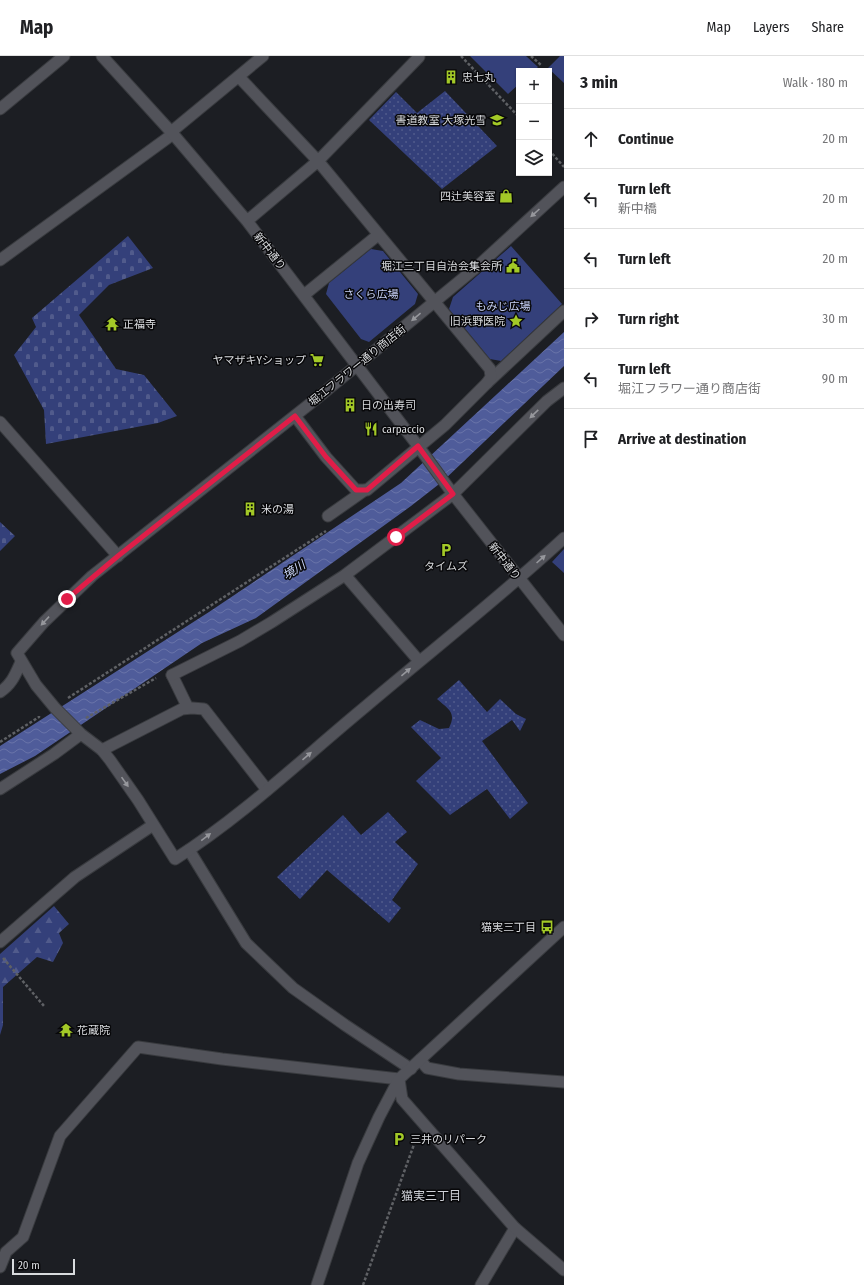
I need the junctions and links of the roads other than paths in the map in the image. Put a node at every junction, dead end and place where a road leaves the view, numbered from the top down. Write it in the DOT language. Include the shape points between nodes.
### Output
graph roads {
  1 [pos="64,56"];
  2 [pos="102,56"];
  3 [pos="263,56"];
  4 [pos="419,56"];
  5 [pos="239,77"];
  6 [pos="0,109"];
  7 [pos="172,133"];
  8 [pos="318,161"];
  9 [pos="564,186"];
  10 [pos="247,221"];
  11 [pos="378,235"];
  12 [pos="0,260"];
  13 [pos="304,296"];
  14 [pos="434,303"];
  15 [pos="564,311"];
  16 [pos="357,366"];
  17 [pos="487,383"];
  18 [pos="564,388"];
  19 [pos="295,416"];
  20 [pos="0,422"];
  21 [pos="418,446"];
  22 [pos="365,490"];
  23 [pos="450,490"];
  24 [pos="328,516"];
  25 [pos="564,538"];
  26 [pos="118,556"];
  27 [pos="345,574"];
  28 [pos="519,579"];
  29 [pos="564,636"];
  30 [pos="419,661"];
  31 [pos="21,662"];
  32 [pos="0,692"];
  33 [pos="188,708"];
  34 [pos="78,730"];
  35 [pos="102,750"];
  36 [pos="0,789"];
  37 [pos="267,790"];
  38 [pos="153,826"];
  39 [pos="189,850"];
  40 [pos="564,927"];
  41 [pos="0,942"];
  42 [pos="420,1060"];
  43 [pos="412,1069"];
  44 [pos="400,1079"];
  45 [pos="564,1082"];
  46 [pos="515,1228"];
  47 [pos="0,1267"];
  48 [pos="564,1270"];
  49 [pos="317,1285"];
  50 [pos="481,1285"];
  1 -- 6 [label="street"];
  2 -- 7 [label="street, 新中通り"];
  3 -- 5 [label="street"];
  4 -- 8 [label="street"];
  5 -- 7 [label="street"];
  5 -- 8 [label="street"];
  7 -- 10 [label="street, 新中通り"];
  7 -- 12 [label="street"];
  8 -- 10 [label="street"];
  8 -- 11 [label="street"];
  9 -- 14 [label="street, 堀江フラワー通り商店街, one-way"];
  10 -- 13 [label="street, 新中通り"];
  11 -- 13 [label="street"];
  11 -- 14 [label="street"];
  13 -- 16 [label="street, 新中通り"];
  14 -- 16 [label="street, 堀江フラワー通り商店街, one-way"];
  14 -- 17 [label="street" via="490,369"];
  15 -- 17 [label="street"];
  16 -- 19 [label="street, 堀江フラワー通り商店街"];
  16 -- 21 [label="street, 新中通り"];
  17 -- 21 [label="street" via="445,425"];
  18 -- 23 [label="street, one-way"];
  19 -- 22 [label="street" via="326,457 356,490"];
  19 -- 26 [label="street, 堀江フラワー通り商店街"];
  20 -- 26 [label="street"];
  21 -- 22 [label="street"];
  21 -- 23 [label="street, 新中通り"];
  22 -- 24 [label="street"];
  23 -- 27 [label="street"];
  23 -- 28 [label="street, 新中通り"];
  28 -- 25 [label="street, one-way"];
  26 -- 31 [label="street, 堀江フラワー通り商店街, one-way" via="44,622 17,653"];
  27 -- 30 [label="street"];
  27 -- 33 [label="street" via="272,622 172,675"];
  28 -- 29 [label="street, 新中通り"];
  28 -- 30 [label="street"];
  37 -- 30 [label="street, one-way"];
  31 -- 32 [label="street" via="14,679"];
  31 -- 34 [label="street" via="55,708"];
  33 -- 35 [label="street"];
  33 -- 37 [label="street" via="204,709"];
  34 -- 35 [label="street"];
  34 -- 36 [label="street" via="54,754"];
  35 -- 38 [label="street, one-way" via="138,800"];
  39 -- 37 [label="street, one-way"];
  38 -- 39 [label="street" via="175,859"];
  38 -- 41 [label="street" via="75,877"];
  39 -- 43 [label="street" via="246,943 293,988"];
  40 -- 42 [label="street"];
  42 -- 43 [label="street"];
  42 -- 45 [label="street" via="427,1068 460,1074"];
  43 -- 44 [label="street"];
  44 -- 46 [label="street" via="402,1099"];
  44 -- 47 [label="street" via="138,1047 60,1136 23,1237 6,1252"];
  44 -- 49 [label="street" via="358,1163"];
  46 -- 48 [label="street"];
  46 -- 50 [label="street"];
}
